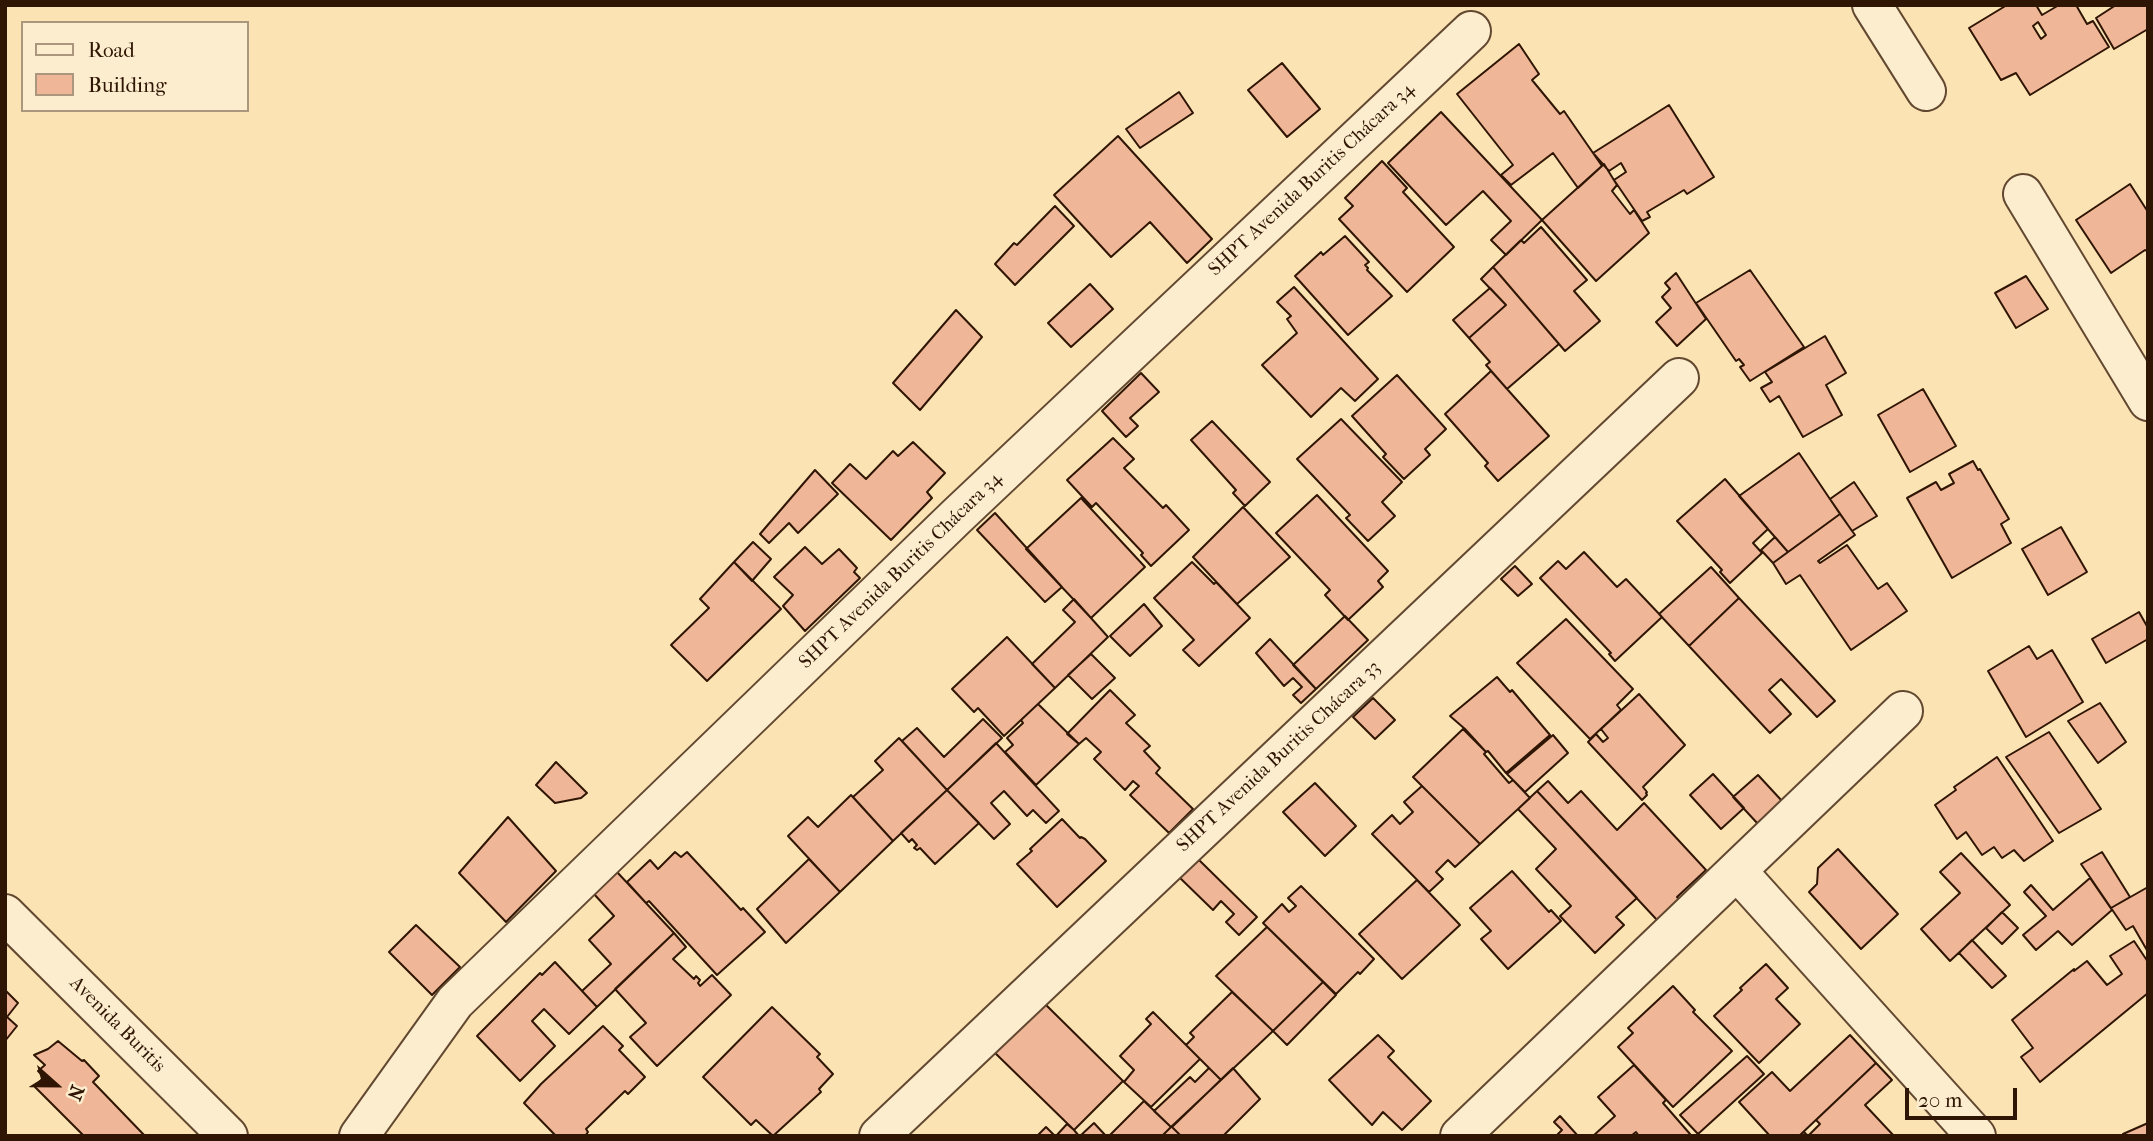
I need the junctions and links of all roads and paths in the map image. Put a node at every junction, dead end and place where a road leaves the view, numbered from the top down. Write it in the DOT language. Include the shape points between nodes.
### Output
graph roads {
  1 [pos="1872,5"];
  2 [pos="1471,31"];
  3 [pos="1926,91"];
  4 [pos="2023,194"];
  5 [pos="1679,378"];
  6 [pos="2148,401"];
  7 [pos="1903,711"];
  8 [pos="1737,871"];
  9 [pos="5,914"];
  10 [pos="229,1136"];
  11 [pos="359,1136"];
  12 [pos="879,1136"];
  13 [pos="1460,1136"];
  14 [pos="1976,1136"];
  1 -- 3 [label="street"];
  2 -- 11 [label="street, SHPT Avenida Buritis Chácara 34" via="957,516 455,1002"];
  4 -- 6 [label="street"];
  5 -- 12 [label="street, SHPT Avenida Buritis Chácara 33"];
  7 -- 8 [label="street"];
  8 -- 13 [label="street"];
  8 -- 14 [label="street"];
  9 -- 10 [label="street, Avenida Buritis"];
}
